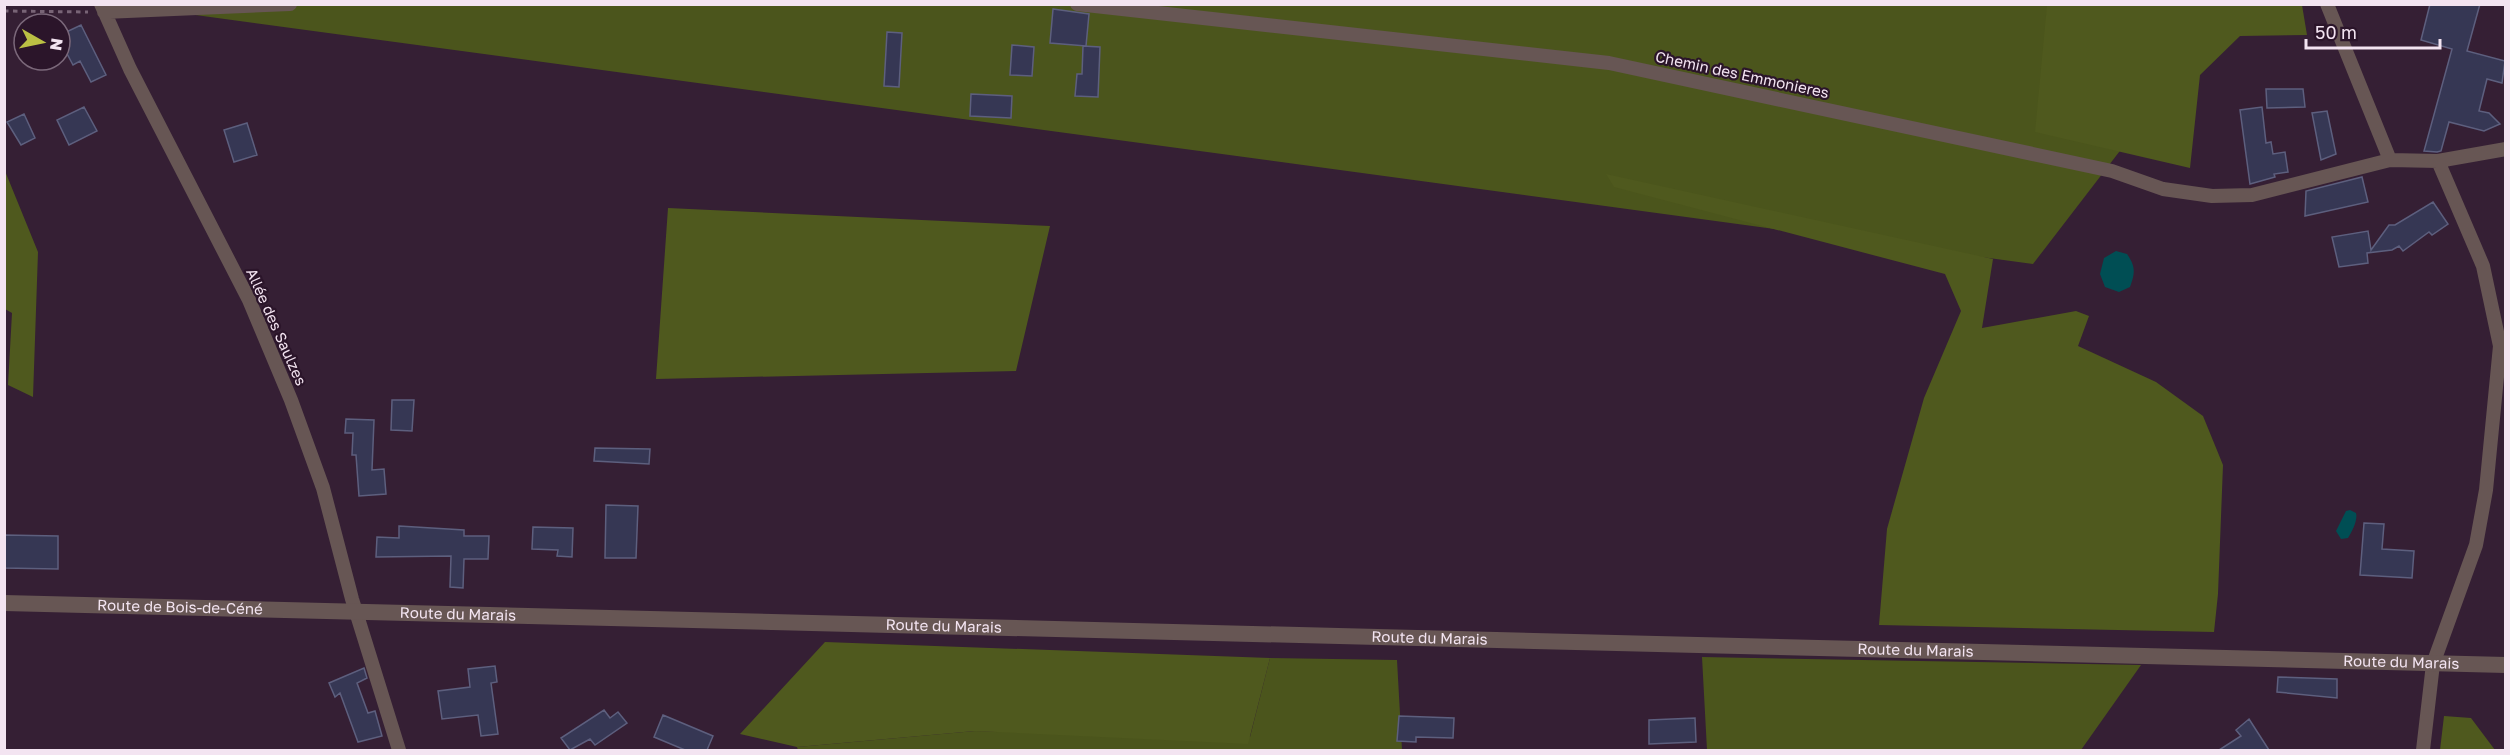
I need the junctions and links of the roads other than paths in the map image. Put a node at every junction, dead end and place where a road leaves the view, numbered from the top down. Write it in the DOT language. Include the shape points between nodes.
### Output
graph roads {
  1 [pos="290,4"];
  2 [pos="1077,4"];
  3 [pos="2327,4"];
  4 [pos="103,8"];
  5 [pos="2505,149"];
  6 [pos="2390,160"];
  7 [pos="2438,161"];
  8 [pos="4,603"];
  9 [pos="356,613"];
  10 [pos="2433,664"];
  11 [pos="2505,665"];
  12 [pos="399,750"];
  13 [pos="2423,750"];
  1 -- 4 [label="street"];
  2 -- 6 [label="street, Chemin des Emmonieres" via="1609,63 2112,171 2163,189 2212,196 2252,195"];
  3 -- 6 [label="street"];
  4 -- 9 [label="street, Allée des Saulzes" via="130,69 249,300 283,380 323,488"];
  5 -- 7 [label="street, Chemin des Emmonieres"];
  6 -- 7 [label="street, Chemin des Emmonieres"];
  7 -- 10 [label="street" via="2483,266 2500,346 2486,490 2476,545"];
  8 -- 9 [label="street, Route de Bois-de-Céné"];
  9 -- 10 [label="street, Route du Marais"];
  9 -- 12 [label="street, Allée des Saulzes"];
  10 -- 11 [label="street, Route du Marais"];
  10 -- 13 [label="street"];
}
